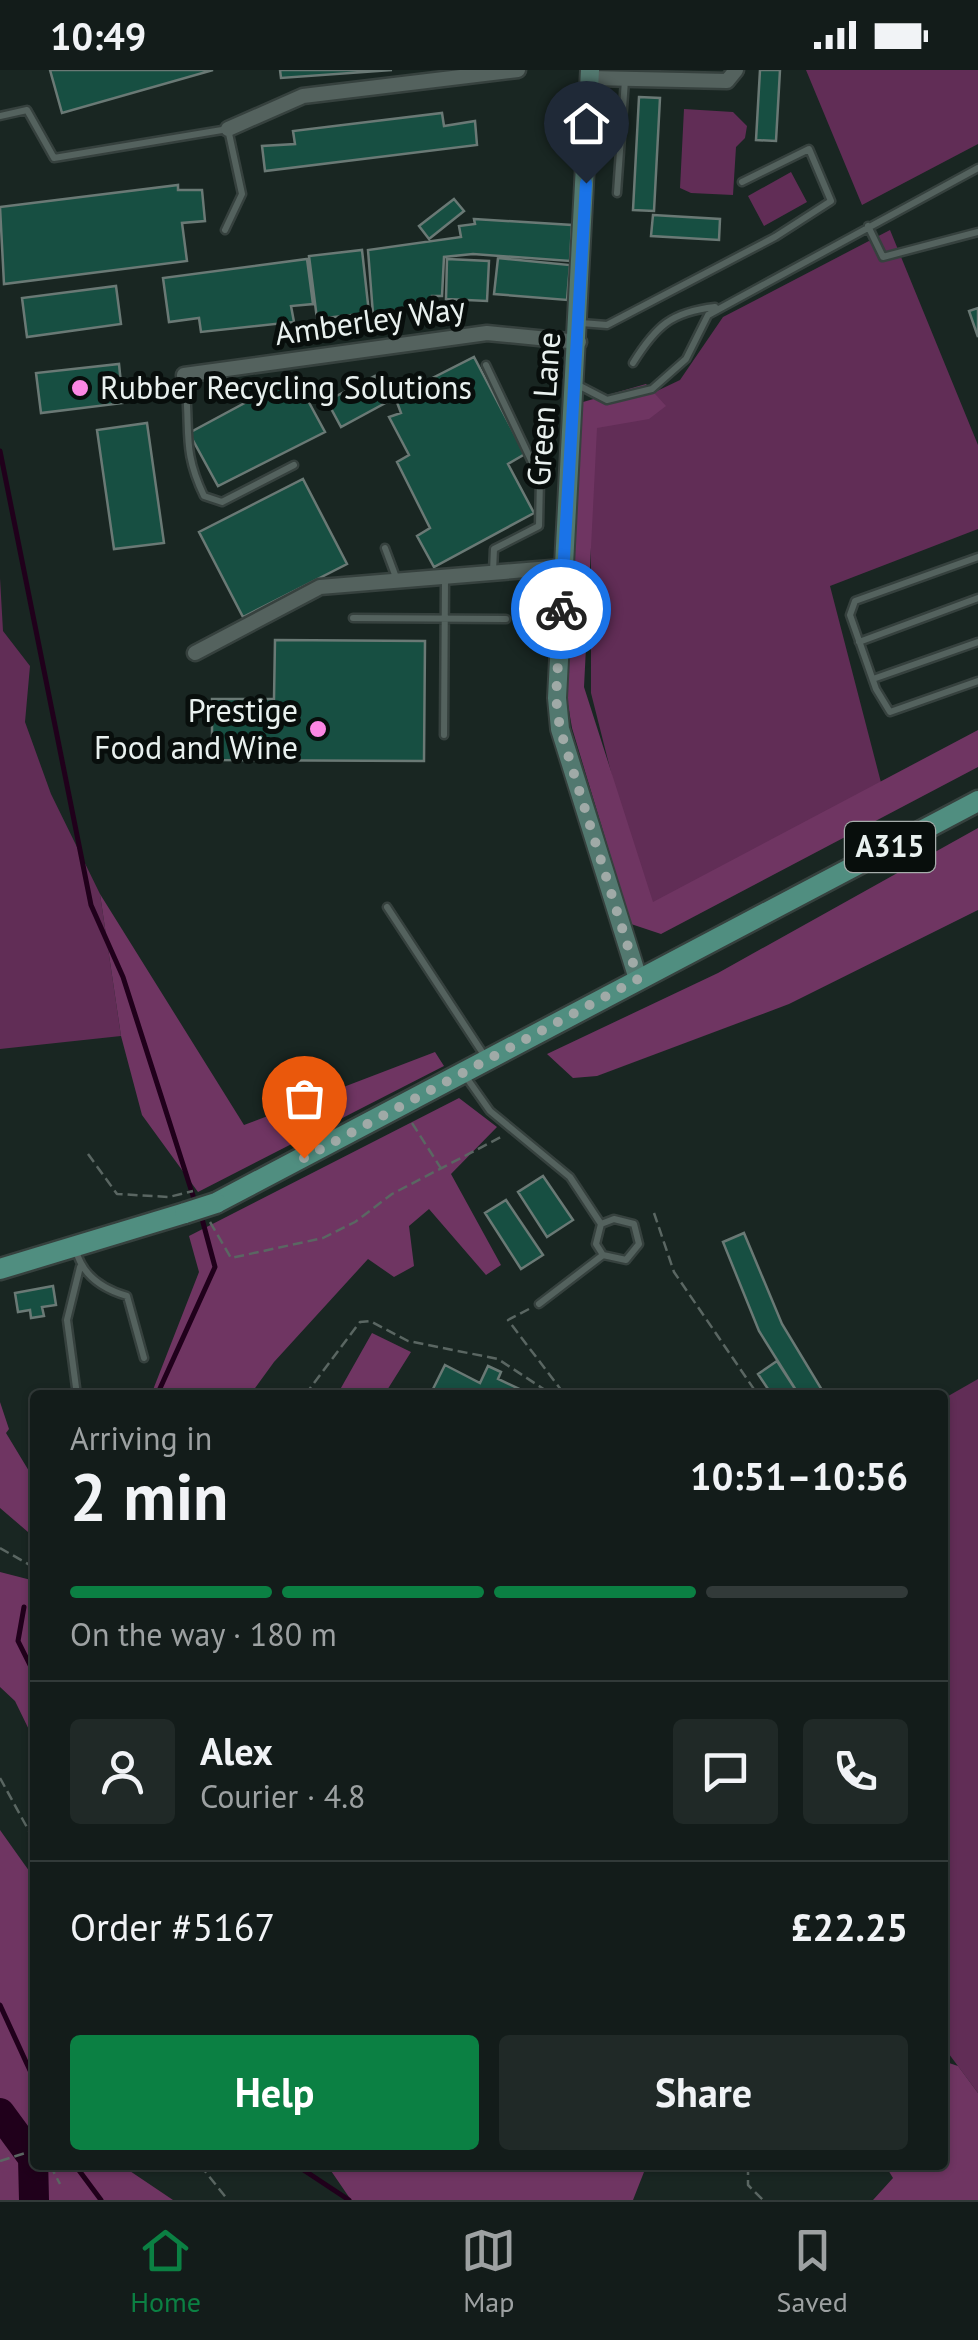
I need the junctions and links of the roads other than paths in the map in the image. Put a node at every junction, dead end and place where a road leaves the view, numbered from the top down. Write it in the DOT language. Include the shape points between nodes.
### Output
graph roads {
  1 [pos="518,70"];
  2 [pos="736,70"];
  3 [pos="590,74"];
  4 [pos="625,78"];
  5 [pos="0,116"];
  6 [pos="228,129"];
  7 [pos="978,168"];
  8 [pos="742,182"];
  9 [pos="617,193"];
  10 [pos="868,226"];
  11 [pos="225,230"];
  12 [pos="978,232"];
  13 [pos="722,306"];
  14 [pos="580,332"];
  15 [pos="633,363"];
  16 [pos="486,365"];
  17 [pos="576,384"];
  18 [pos="186,390"];
  19 [pos="294,466"];
  20 [pos="386,548"];
  21 [pos="978,557"];
  22 [pos="564,568"];
  23 [pos="493,572"];
  24 [pos="444,576"];
  25 [pos="398,582"];
  26 [pos="978,598"];
  27 [pos="353,618"];
  28 [pos="445,619"];
  29 [pos="506,619"];
  30 [pos="860,642"];
  31 [pos="978,642"];
  32 [pos="195,653"];
  33 [pos="872,680"];
  34 [pos="978,681"];
  35 [pos="444,735"];
  36 [pos="978,801"];
  37 [pos="387,907"];
  38 [pos="638,979"];
  39 [pos="486,1059"];
  40 [pos="463,1071"];
  41 [pos="601,1224"];
  42 [pos="602,1255"];
  43 [pos="78,1258"];
  44 [pos="0,1269"];
  45 [pos="539,1304"];
  46 [pos="144,1358"];
  47 [pos="75,1390"];
  1 -- 6 [label="street" via="303,96"];
  2 -- 4 [label="street" via="726,81"];
  3 -- 4 [label="street"];
  3 -- 14 [label="street, Green Lane"];
  4 -- 9 [label="lane"];
  5 -- 6 [label="lane" via="28,110 54,158"];
  6 -- 11 [label="lane" via="242,194"];
  7 -- 10 [label="lane"];
  8 -- 14 [label="lane" via="809,149 831,201 606,326"];
  10 -- 12 [label="lane" via="883,257"];
  10 -- 13 [label="lane"];
  13 -- 15 [label="lane" via="684,310 650,334"];
  13 -- 17 [label="lane" via="708,315 686,360 652,389 607,400"];
  14 -- 17 [label="street, Green Lane"];
  14 -- 18 [label="street, Amberley Way" via="487,333 184,374"];
  16 -- 23 [label="lane" via="542,488 539,526 494,549"];
  17 -- 22 [label="street, Green Lane"];
  18 -- 19 [label="lane" via="190,469 204,496 222,502"];
  20 -- 25 [label="lane"];
  21 -- 30 [label="lane" via="855,602 850,615"];
  22 -- 23 [label="street"];
  22 -- 38 [label="street, Green Lane" via="560,729"];
  23 -- 24 [label="street"];
  24 -- 25 [label="street"];
  24 -- 28 [label="lane"];
  25 -- 32 [label="street" via="320,587"];
  26 -- 30 [label="lane"];
  27 -- 28 [label="lane"];
  28 -- 29 [label="lane"];
  28 -- 35 [label="lane"];
  30 -- 33 [label="lane"];
  31 -- 33 [label="lane"];
  33 -- 34 [label="lane" via="890,712"];
  36 -- 38 [label="main road, A315"];
  37 -- 39 [label="lane"];
  38 -- 39 [label="main road, A315"];
  39 -- 40 [label="main road, A315"];
  40 -- 41 [label="lane" via="490,1111 570,1177"];
  40 -- 43 [label="main road, A315, bridge" via="212,1211 182,1204"];
  41 -- 42 [label="lane" via="596,1244"];
  41 -- 42 [label="lane" via="634,1224 639,1244 626,1260"];
  42 -- 45 [label="lane"];
  43 -- 44 [label="main road, A315"];
  43 -- 46 [label="lane" via="112,1292 127,1296"];
  43 -- 47 [label="lane" via="67,1320"];
}
